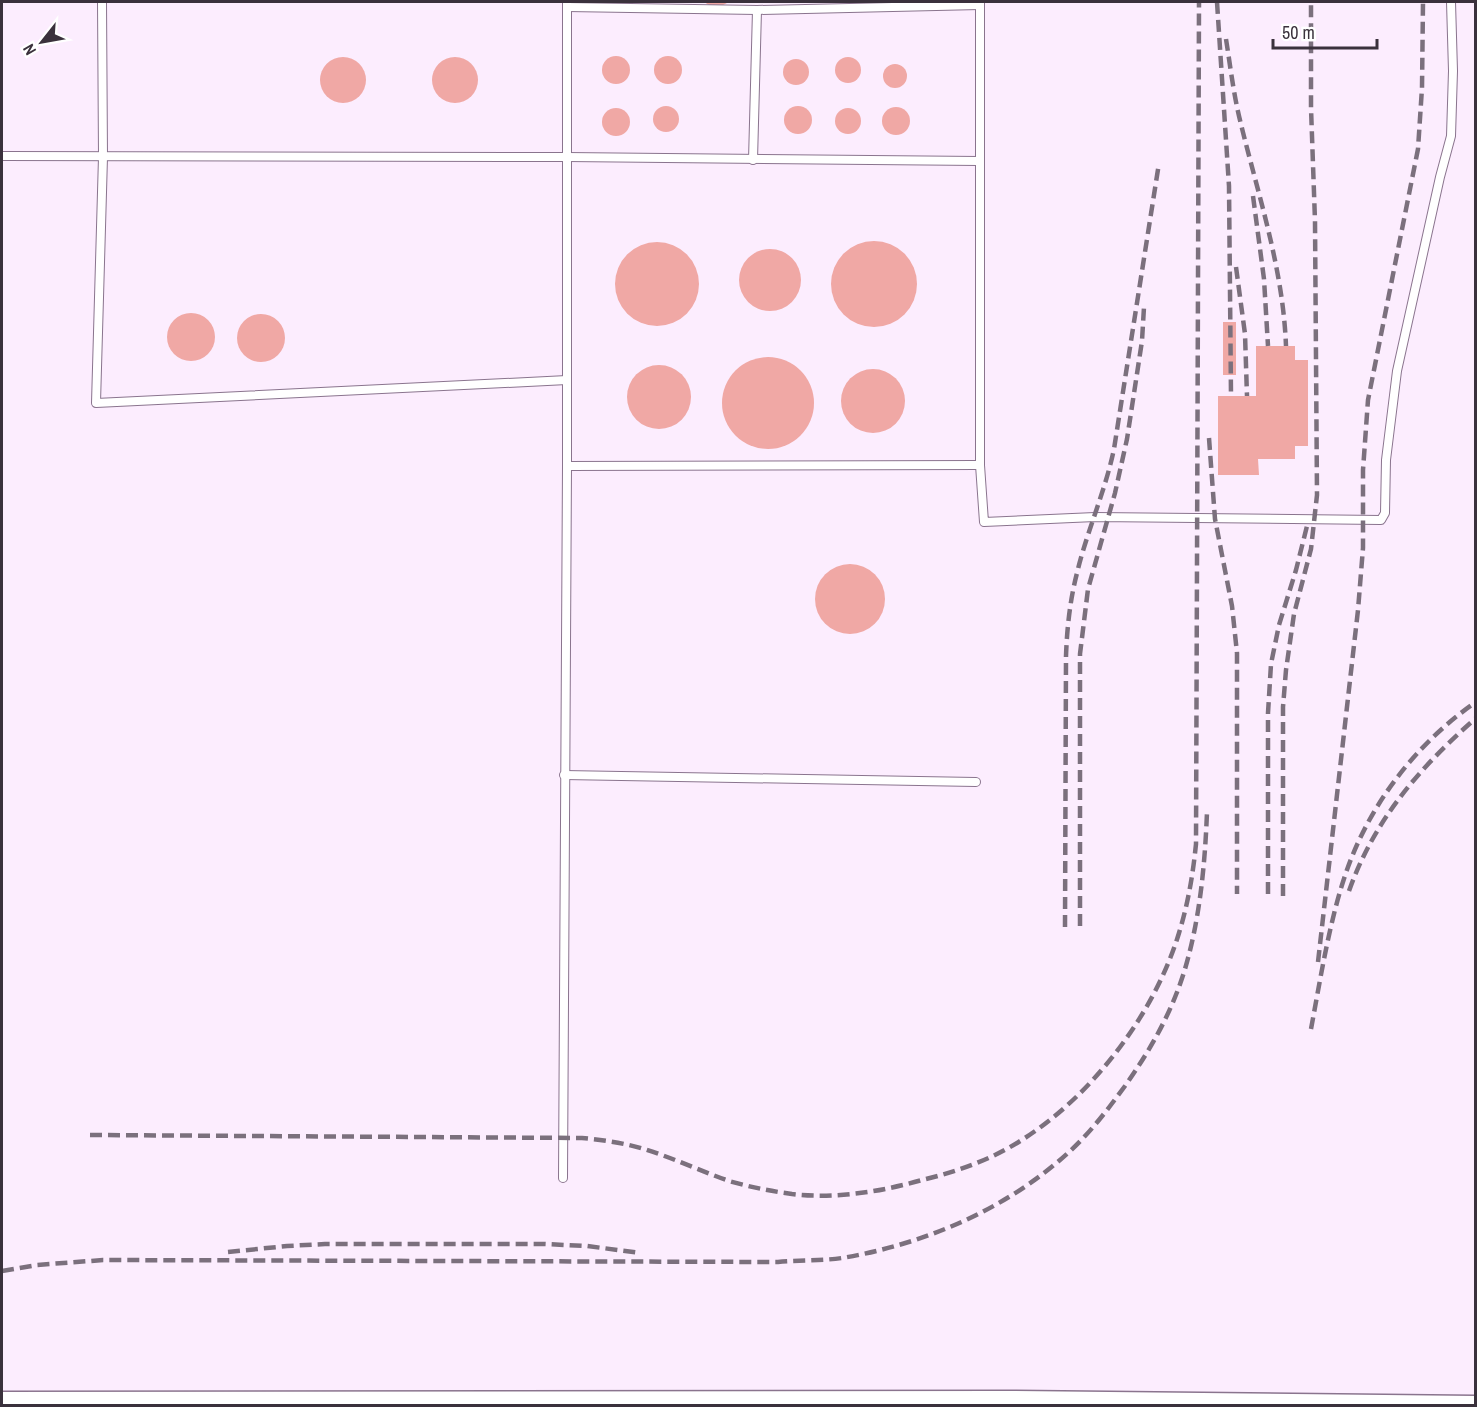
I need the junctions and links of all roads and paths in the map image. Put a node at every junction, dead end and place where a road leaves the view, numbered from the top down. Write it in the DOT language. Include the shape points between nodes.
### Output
graph roads {
  1 [pos="102,2"];
  2 [pos="1451,2"];
  3 [pos="980,3"];
  4 [pos="567,4"];
  5 [pos="757,10"];
  6 [pos="2,156"];
  7 [pos="104,157"];
  8 [pos="567,157"];
  9 [pos="753,160"];
  10 [pos="979,161"];
  11 [pos="567,380"];
  12 [pos="980,465"];
  13 [pos="567,466"];
  14 [pos="564,775"];
  15 [pos="976,782"];
  16 [pos="563,1178"];
  17 [pos="2,1401"];
  18 [pos="982,1403"];
  19 [pos="1005,1403"];
  20 [pos="1476,1405"];
  1 -- 7 [label="lane"];
  2 -- 12 [label="lane" via="1451,136 1396,371 1386,460 1385,513 1381,520 1095,517 984,522"];
  3 -- 5 [label="lane"];
  3 -- 10 [label="lane"];
  4 -- 5 [label="lane"];
  4 -- 8 [label="lane"];
  5 -- 9 [label="lane"];
  6 -- 7 [label="lane"];
  7 -- 8 [label="lane"];
  7 -- 11 [label="lane" via="96,403"];
  8 -- 9 [label="lane"];
  8 -- 11 [label="lane"];
  9 -- 10 [label="lane"];
  10 -- 12 [label="lane"];
  11 -- 13 [label="lane"];
  12 -- 13 [label="lane"];
  13 -- 14 [label="lane"];
  14 -- 15 [label="lane"];
  14 -- 16 [label="lane"];
  17 -- 18 [label="street"];
  18 -- 19 [label="street"];
  19 -- 20 [label="street"];
}
